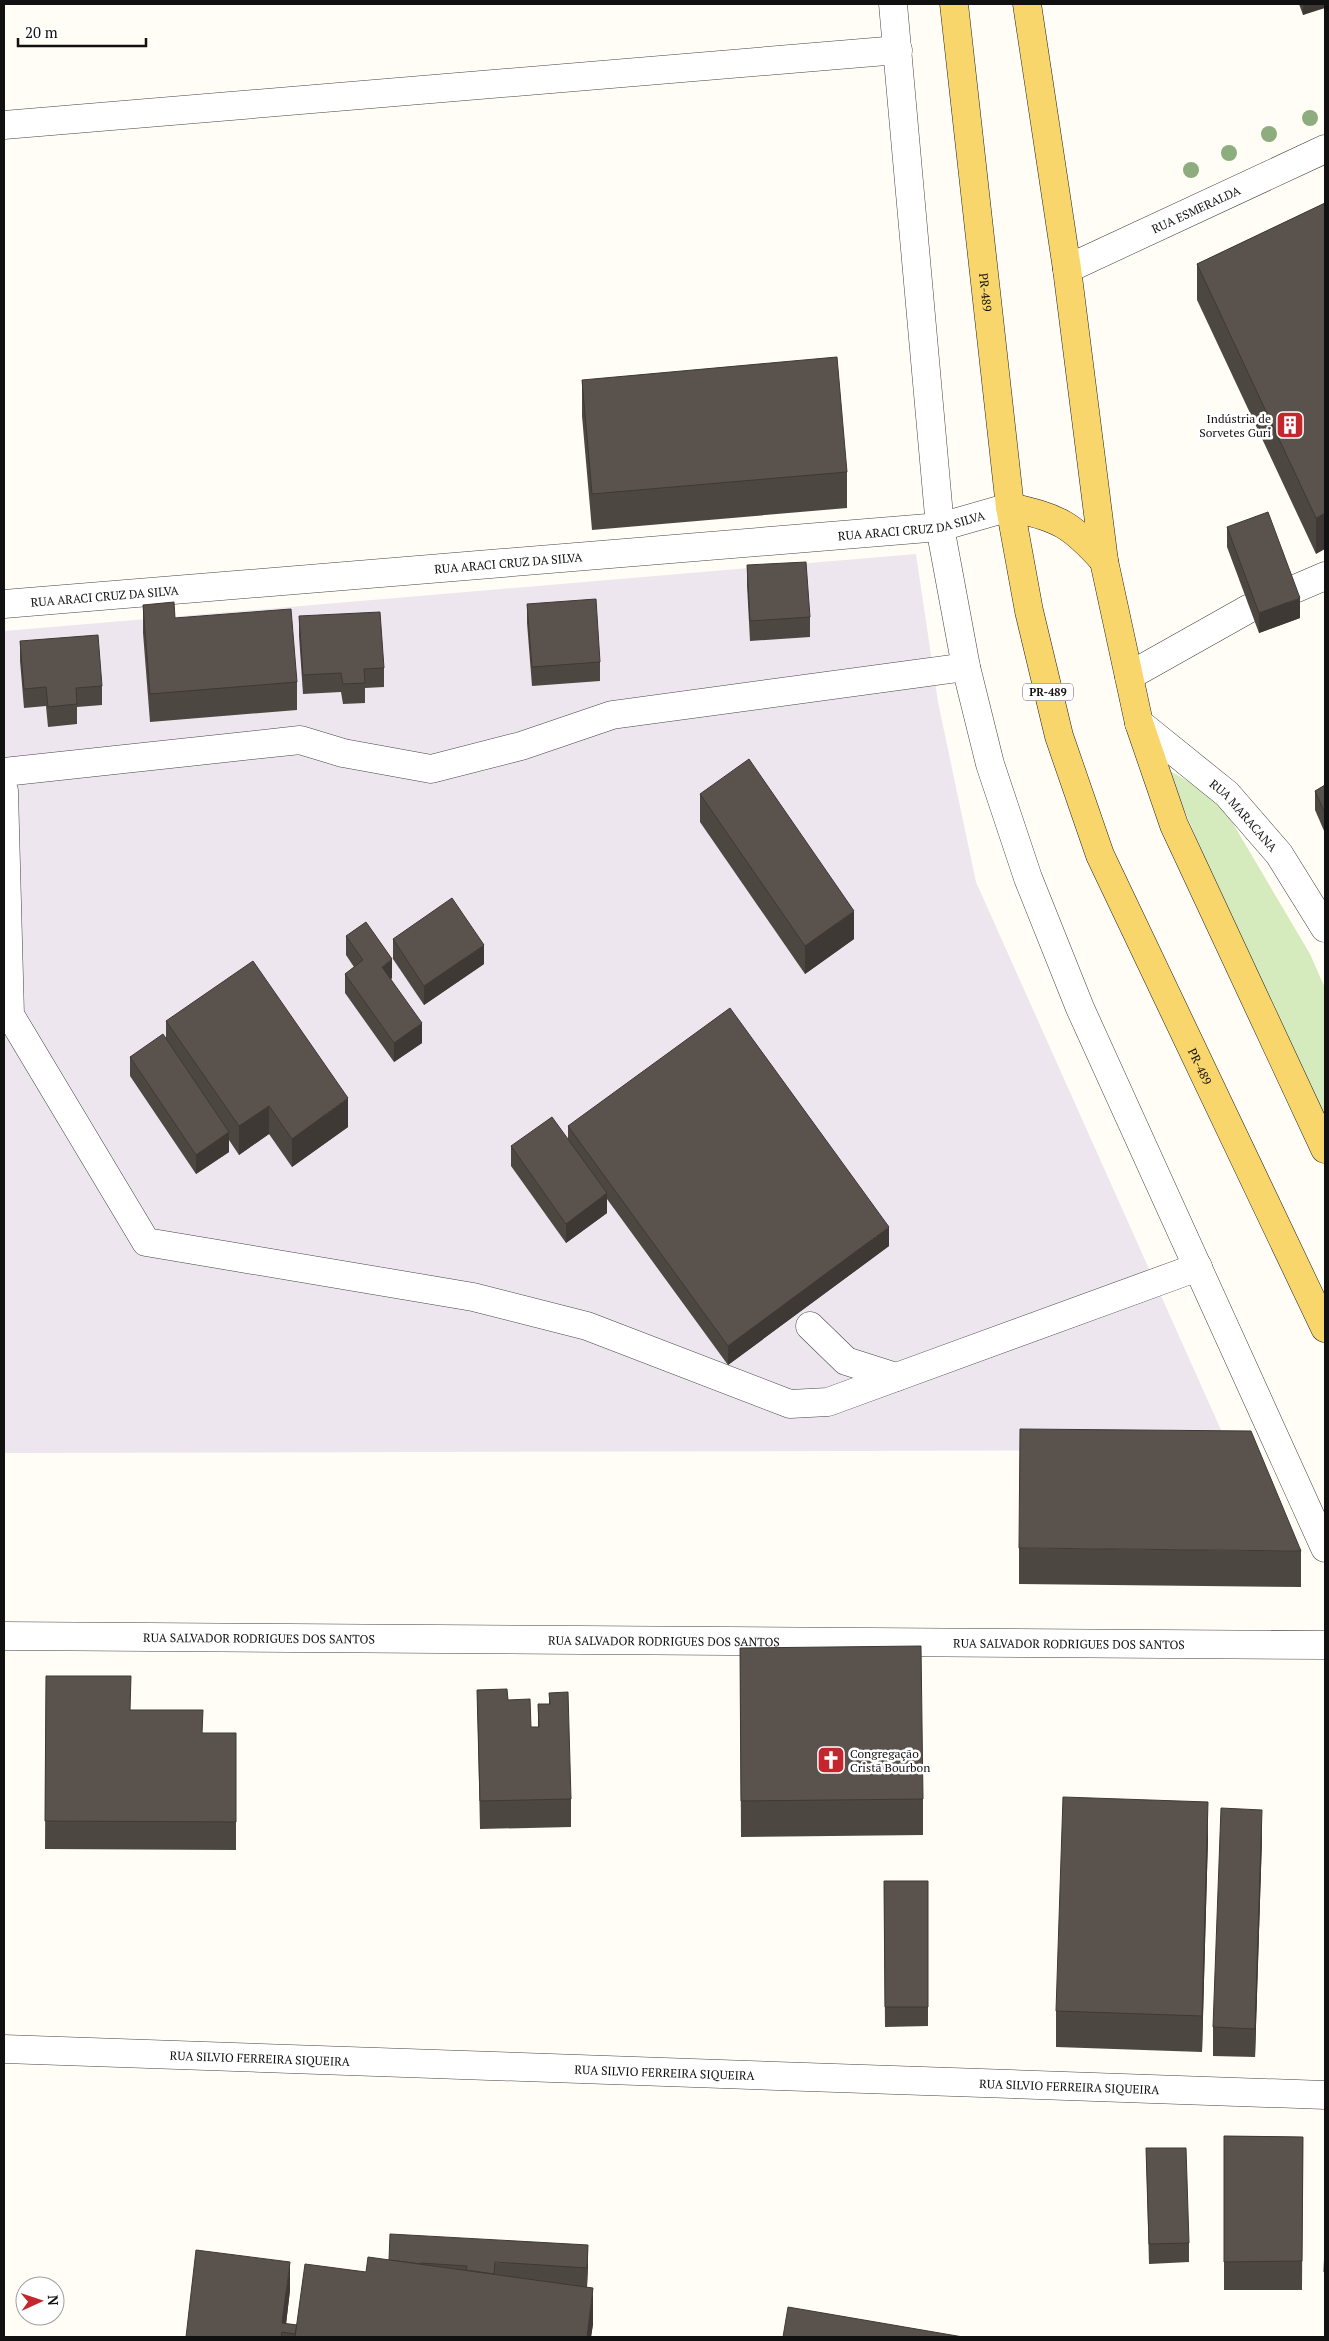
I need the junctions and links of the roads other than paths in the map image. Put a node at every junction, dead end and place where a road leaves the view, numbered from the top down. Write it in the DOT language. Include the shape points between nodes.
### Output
graph roads {
  1 [pos="894,4"];
  2 [pos="954,4"];
  3 [pos="1027,4"];
  4 [pos="898,50"];
  5 [pos="4,124"];
  6 [pos="1325,148"];
  7 [pos="1067,270"];
  8 [pos="1010,507"];
  9 [pos="940,526"];
  10 [pos="1104,561"];
  11 [pos="1325,576"];
  12 [pos="1290,591"];
  13 [pos="4,604"];
  14 [pos="1250,608"];
  15 [pos="966,667"];
  16 [pos="1129,676"];
  17 [pos="1139,724"];
  18 [pos="4,772"];
  19 [pos="4,791"];
  20 [pos="1325,928"];
  21 [pos="1325,1149"];
  22 [pos="1198,1267"];
  23 [pos="810,1326"];
  24 [pos="1325,1328"];
  25 [pos="896,1376"];
  26 [pos="1325,1548"];
  27 [pos="4,1636"];
  28 [pos="1325,1645"];
  29 [pos="4,2049"];
  30 [pos="1325,2095"];
  1 -- 4 [label="street"];
  2 -- 8 [label="main road, PR-489 / PR-489"];
  3 -- 7 [label="main road"];
  4 -- 5 [label="street"];
  4 -- 9 [label="street"];
  6 -- 7 [label="street, RUA ESMERALDA"];
  7 -- 10 [label="main road"];
  8 -- 9 [label="street, RUA ARACI CRUZ DA SILVA"];
  8 -- 10 [label="main road" via="1047,515 1079,534"];
  8 -- 24 [label="main road, PR-489 / PR-489" via="1029,610 1059,736 1100,855"];
  9 -- 13 [label="street, RUA ARACI CRUZ DA SILVA"];
  9 -- 15 [label="street"];
  10 -- 16 [label="main road"];
  11 -- 12 [label="street"];
  14 -- 16 [label="street"];
  15 -- 18 [label="street" via="612,715 520,746 431,769 343,753 300,740"];
  15 -- 22 [label="street" via="990,764 1028,878 1080,1008"];
  16 -- 17 [label="main road"];
  17 -- 20 [label="street, RUA MARACANA" via="1227,794 1279,854"];
  17 -- 21 [label="main road" via="1174,825"];
  19 -- 25 [label="street" via="10,1015 146,1242 482,1299 587,1326 790,1404 828,1402"];
  22 -- 25 [label="street"];
  22 -- 26 [label="street"];
  23 -- 25 [label="street" via="846,1361"];
  27 -- 28 [label="street, RUA SALVADOR RODRIGUES DOS SANTOS"];
  29 -- 30 [label="street, RUA SILVIO FERREIRA SIQUEIRA"];
}
